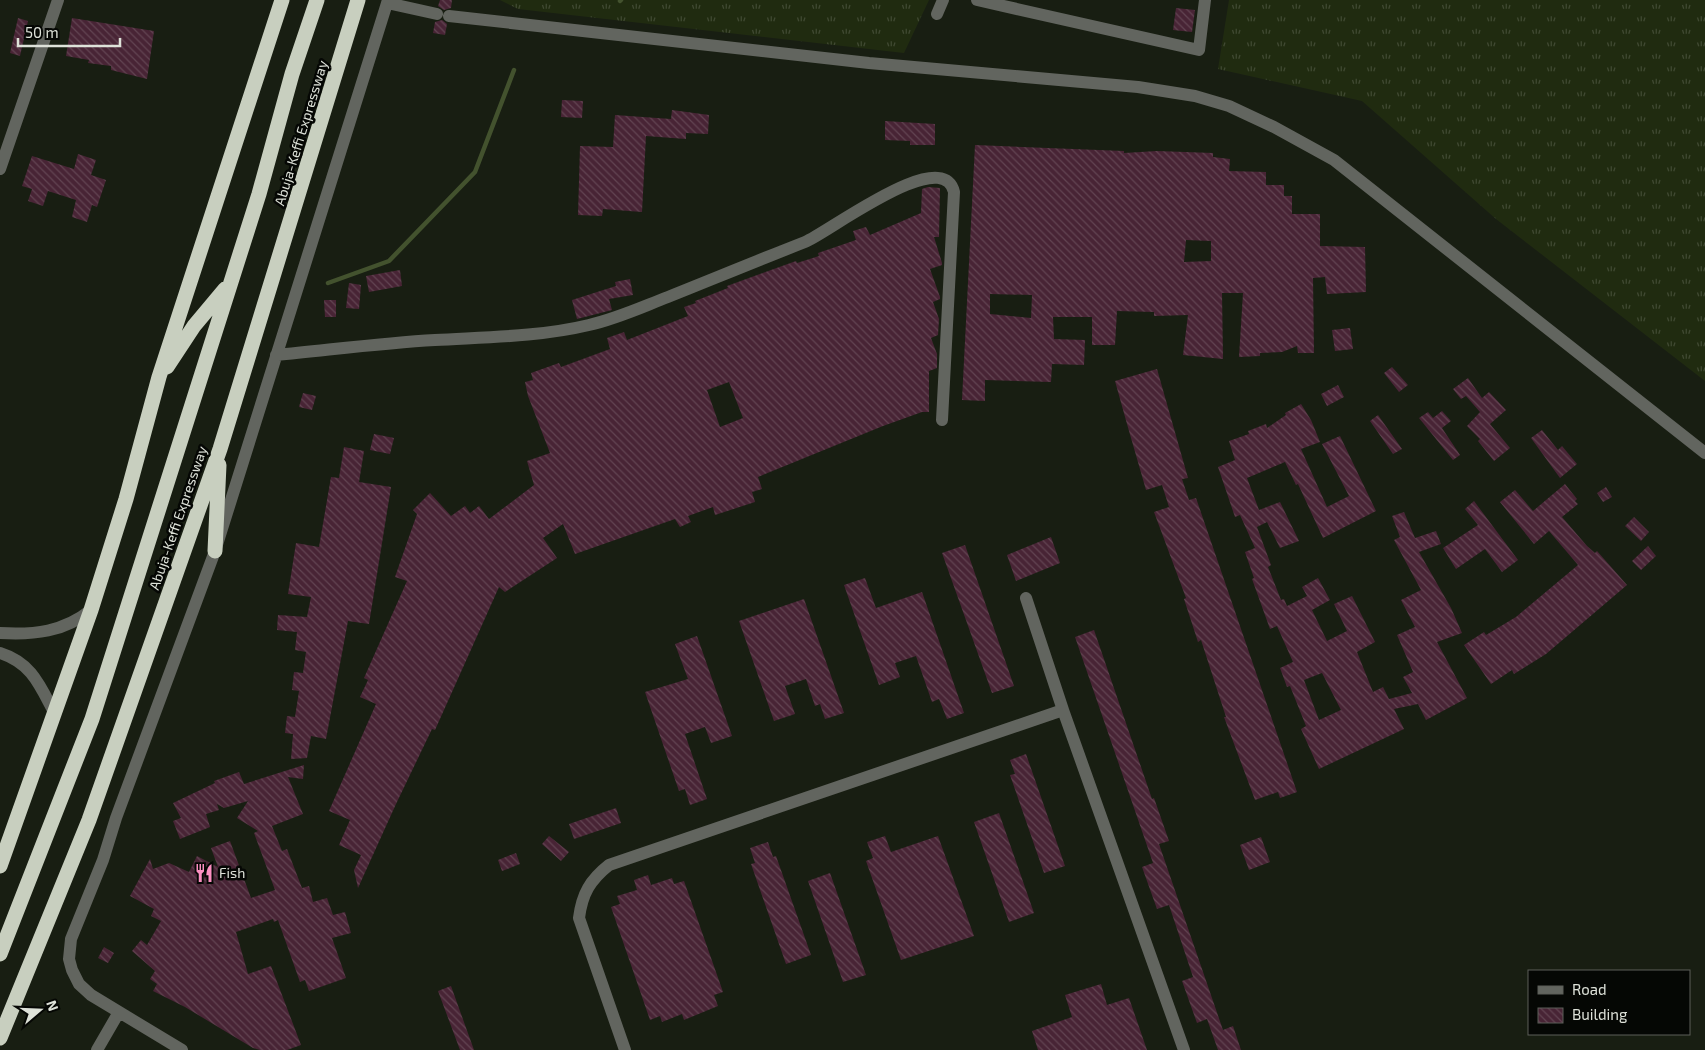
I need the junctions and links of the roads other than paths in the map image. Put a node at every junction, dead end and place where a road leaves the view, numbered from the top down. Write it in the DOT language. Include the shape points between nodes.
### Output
graph roads {
  1 [pos="58,0"];
  2 [pos="282,0"];
  3 [pos="317,0"];
  4 [pos="358,0"];
  5 [pos="943,0"];
  6 [pos="978,0"];
  7 [pos="1205,0"];
  8 [pos="387,1"];
  9 [pos="937,14"];
  10 [pos="0,170"];
  11 [pos="230,282"];
  12 [pos="276,355"];
  13 [pos="159,377"];
  14 [pos="942,420"];
  15 [pos="220,449"];
  16 [pos="1705,453"];
  17 [pos="215,551"];
  18 [pos="1026,598"];
  19 [pos="90,610"];
  20 [pos="0,633"];
  21 [pos="0,653"];
  22 [pos="1063,710"];
  23 [pos="55,714"];
  24 [pos="0,866"];
  25 [pos="0,954"];
  26 [pos="119,1012"];
  27 [pos="0,1038"];
  28 [pos="97,1050"];
  29 [pos="182,1050"];
  30 [pos="625,1050"];
  31 [pos="1184,1050"];
  1 -- 10 [label="street"];
  2 -- 13 [label="highway"];
  3 -- 11 [label="highway, Abuja-Keffi Expressway"];
  4 -- 15 [label="highway, Abuja-Keffi Expressway"];
  5 -- 9 [label="street"];
  6 -- 7 [label="street" via="1199,50"];
  8 -- 12 [label="street"];
  8 -- 16 [label="street" via="443,15 859,62 1138,87 1195,96 1229,106 1274,126 1334,160"];
  11 -- 13 [label="highway"];
  11 -- 25 [label="highway, Abuja-Keffi Expressway" via="92,719"];
  12 -- 14 [label="street" via="554,331 590,325 809,240 909,183 946,179 954,192"];
  12 -- 17 [label="street"];
  13 -- 19 [label="highway" via="126,499"];
  15 -- 17 [label="highway"];
  15 -- 27 [label="highway, Abuja-Keffi Expressway" via="89,820"];
  17 -- 26 [label="street" via="103,860 71,939 69,959 79,984"];
  18 -- 22 [label="street"];
  19 -- 20 [label="street" via="76,622 59,628 35,634"];
  19 -- 23 [label="highway"];
  21 -- 23 [label="street" via="15,657 31,671"];
  22 -- 30 [label="street" via="609,865 587,887 579,918"];
  22 -- 31 [label="street"];
  23 -- 24 [label="highway"];
  26 -- 28 [label="street"];
  26 -- 29 [label="street"];
}
